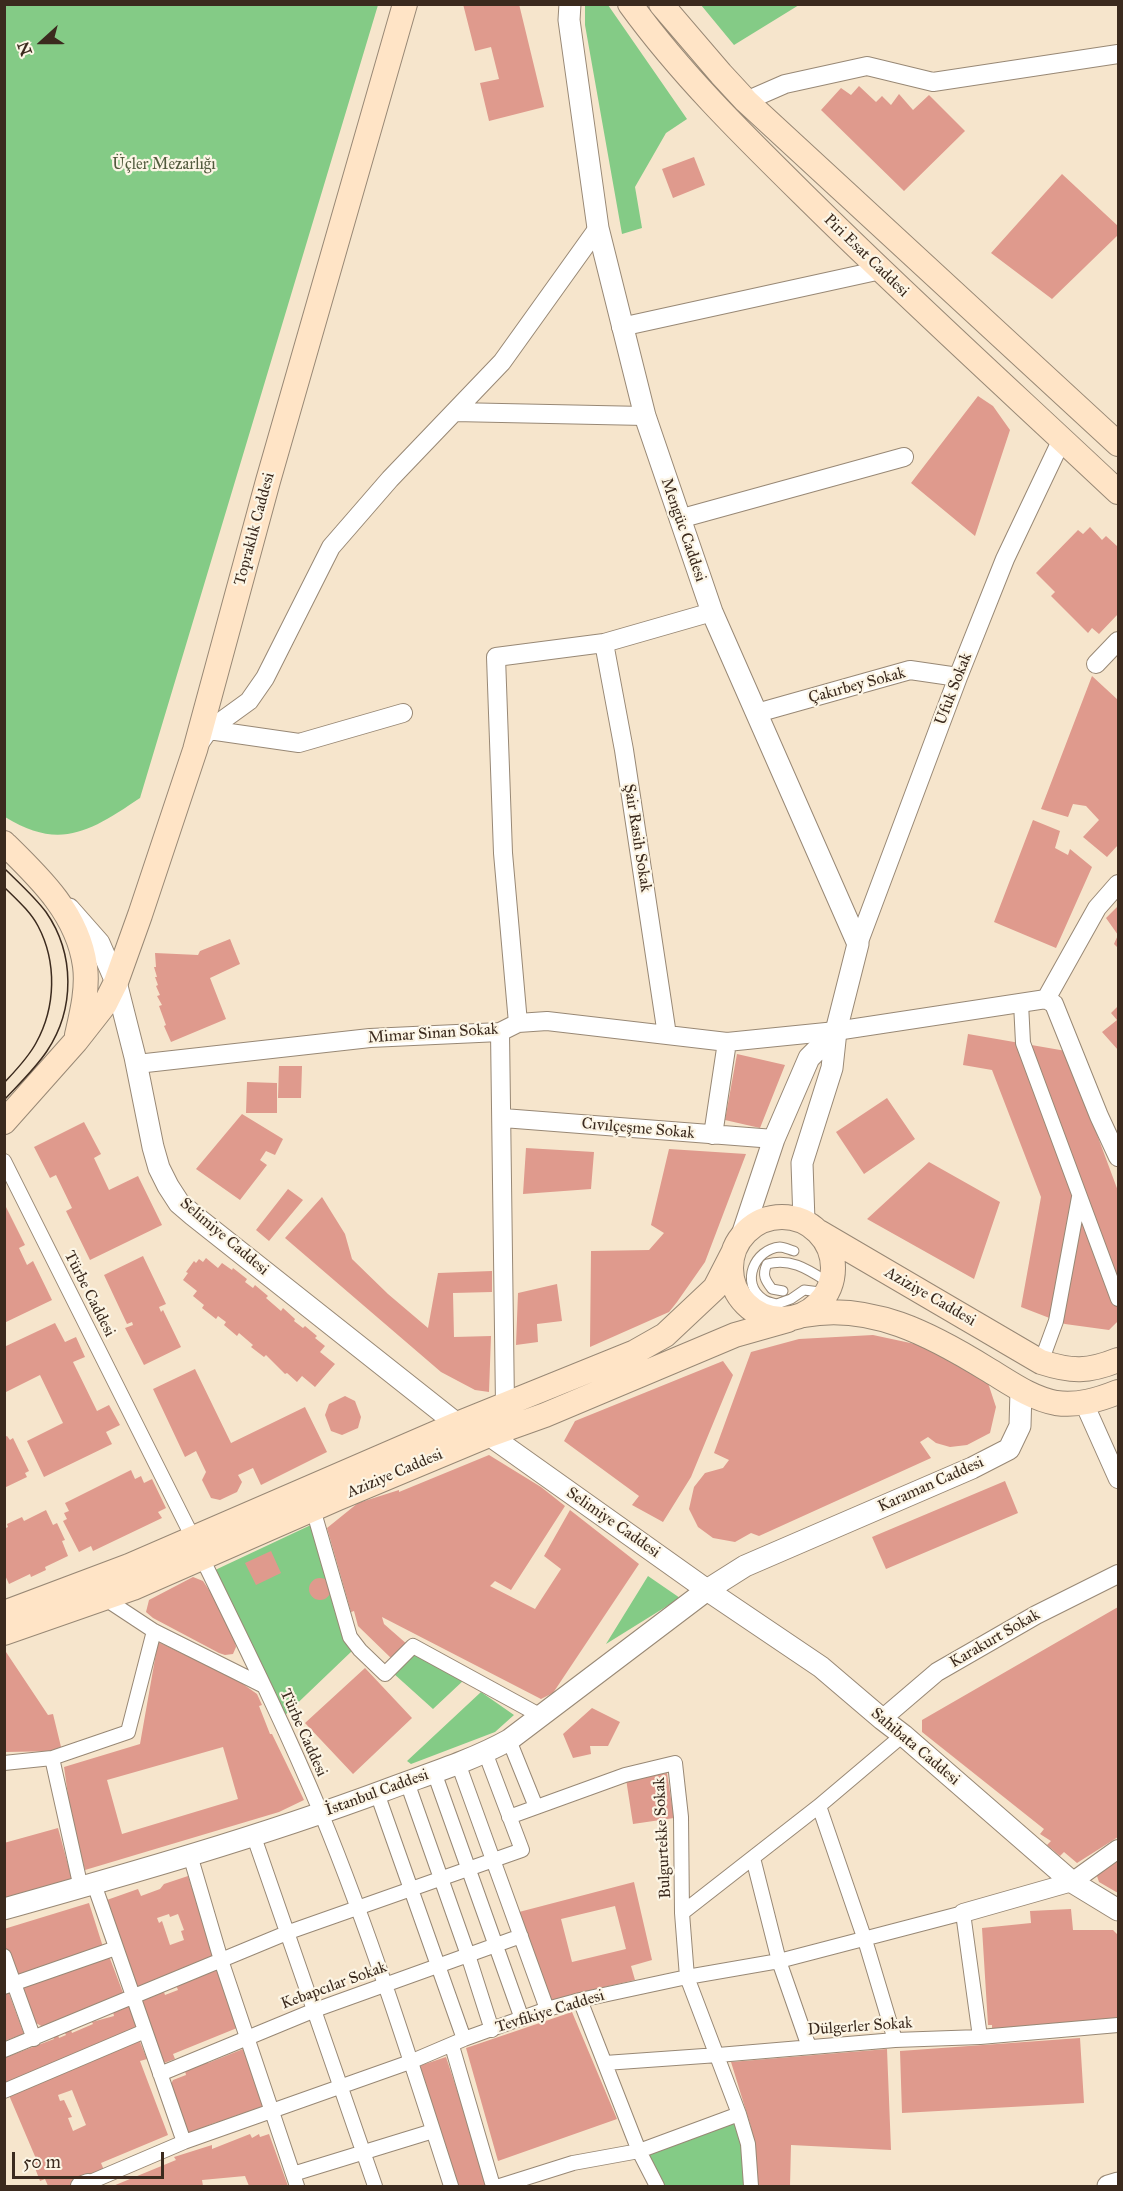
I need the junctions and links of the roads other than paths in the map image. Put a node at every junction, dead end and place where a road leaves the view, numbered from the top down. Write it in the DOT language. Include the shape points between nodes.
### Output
graph roads {
  1 [pos="405,4"];
  2 [pos="570,4"];
  3 [pos="630,4"];
  4 [pos="661,4"];
  5 [pos="1119,54"];
  6 [pos="746,101"];
  7 [pos="598,228"];
  8 [pos="881,270"];
  9 [pos="621,327"];
  10 [pos="454,412"];
  11 [pos="645,416"];
  12 [pos="1062,439"];
  13 [pos="1119,444"];
  14 [pos="904,457"];
  15 [pos="1119,492"];
  16 [pos="680,519"];
  17 [pos="712,612"];
  18 [pos="1119,641"];
  19 [pos="604,643"];
  20 [pos="1096,664"];
  21 [pos="958,677"];
  22 [pos="403,713"];
  23 [pos="757,713"];
  24 [pos="209,730"];
  25 [pos="195,750"];
  26 [pos="4,843"];
  27 [pos="1119,884"];
  28 [pos="47,886"];
  29 [pos="858,944"];
  30 [pos="116,982"];
  31 [pos="1046,999"];
  32 [pos="1021,1003"];
  33 [pos="518,1023"];
  34 [pos="836,1030"];
  35 [pos="500,1032"];
  36 [pos="667,1035"];
  37 [pos="76,1041"];
  38 [pos="727,1042"];
  39 [pos="137,1064"];
  40 [pos="502,1118"];
  41 [pos="4,1122"];
  42 [pos="713,1135"];
  43 [pos="774,1139"];
  44 [pos="1119,1157"];
  45 [pos="4,1161"];
  46 [pos="1079,1195"];
  47 [pos="812,1227"];
  48 [pos="737,1245"];
  49 [pos="794,1251"];
  50 [pos="830,1289"];
  51 [pos="783,1291"];
  52 [pos="1119,1299"];
  53 [pos="796,1318"];
  54 [pos="1119,1360"];
  55 [pos="1041,1362"];
  56 [pos="1021,1390"];
  57 [pos="1119,1392"];
  58 [pos="1084,1403"];
  59 [pos="505,1405"];
  60 [pos="457,1424"];
  61 [pos="489,1435"];
  62 [pos="1119,1479"];
  63 [pos="313,1509"];
  64 [pos="198,1548"];
  65 [pos="1119,1574"];
  66 [pos="707,1590"];
  67 [pos="104,1598"];
  68 [pos="4,1613"];
  69 [pos="154,1631"];
  70 [pos="4,1633"];
  71 [pos="264,1686"];
  72 [pos="541,1716"];
  73 [pos="882,1719"];
  74 [pos="903,1735"];
  75 [pos="509,1740"];
  76 [pos="485,1752"];
  77 [pos="52,1758"];
  78 [pos="4,1763"];
  79 [pos="458,1763"];
  80 [pos="434,1772"];
  81 [pos="407,1782"];
  82 [pos="377,1793"];
  83 [pos="819,1806"];
  84 [pos="536,1807"];
  85 [pos="321,1814"];
  86 [pos="509,1817"];
  87 [pos="254,1837"];
  88 [pos="1119,1849"];
  89 [pos="190,1855"];
  90 [pos="753,1858"];
  91 [pos="495,1860"];
  92 [pos="468,1869"];
  93 [pos="442,1878"];
  94 [pos="1072,1882"];
  95 [pos="87,1886"];
  96 [pos="412,1888"];
  97 [pos="357,1907"];
  98 [pos="4,1909"];
  99 [pos="1119,1910"];
  100 [pos="682,1913"];
  101 [pos="963,1913"];
  102 [pos="289,1932"];
  103 [pos="521,1936"];
  104 [pos="865,1940"];
  105 [pos="495,1946"];
  106 [pos="116,1948"];
  107 [pos="468,1955"];
  108 [pos="4,1956"];
  109 [pos="221,1960"];
  110 [pos="779,1961"];
  111 [pos="439,1966"];
  112 [pos="687,1977"];
  113 [pos="9,1985"];
  114 [pos="384,1985"];
  115 [pos="133,1998"];
  116 [pos="580,2000"];
  117 [pos="547,2009"];
  118 [pos="315,2010"];
  119 [pos="522,2019"];
  120 [pos="1119,2025"];
  121 [pos="492,2030"];
  122 [pos="145,2031"];
  123 [pos="246,2037"];
  124 [pos="980,2037"];
  125 [pos="34,2039"];
  126 [pos="895,2040"];
  127 [pos="458,2043"];
  128 [pos="809,2047"];
  129 [pos="4,2050"];
  130 [pos="718,2055"];
  131 [pos="410,2062"];
  132 [pos="605,2063"];
  133 [pos="160,2074"];
  134 [pos="340,2086"];
  135 [pos="4,2091"];
  136 [pos="271,2112"];
  137 [pos="739,2114"];
  138 [pos="433,2130"];
  139 [pos="184,2142"];
  140 [pos="639,2151"];
  141 [pos="364,2153"];
  142 [pos="295,2180"];
  143 [pos="1119,2183"];
  144 [pos="86,2186"];
  145 [pos="375,2187"];
  146 [pos="451,2187"];
  147 [pos="493,2187"];
  148 [pos="500,2187"];
  149 [pos="657,2187"];
  150 [pos="751,2187"];
  151 [pos="1108,2187"];
  1 -- 25 [label="main road, Topraklık Caddesi"];
  2 -- 7 [label="street, Mengüc Caddesi"];
  3 -- 8 [label="main road, Piri Esat Caddesi" via="709,100"];
  4 -- 6 [label="main road, Piri Esat Caddesi"];
  5 -- 6 [label="street" via="933,82 867,66 785,84"];
  6 -- 13 [label="main road, Piri Esat Caddesi"];
  7 -- 9 [label="street, Mengüc Caddesi"];
  7 -- 10 [label="street" via="502,362"];
  8 -- 9 [label="street"];
  8 -- 12 [label="main road, Piri Esat Caddesi"];
  9 -- 11 [label="street, Mengüc Caddesi"];
  10 -- 11 [label="street"];
  10 -- 24 [label="street" via="331,547 265,678 249,701"];
  11 -- 16 [label="street, Mengüc Caddesi"];
  12 -- 15 [label="main road, Piri Esat Caddesi"];
  12 -- 21 [label="street, Ufuk Sokak" via="1005,559"];
  14 -- 16 [label="street"];
  16 -- 17 [label="street, Mengüc Caddesi"];
  17 -- 19 [label="street"];
  17 -- 23 [label="street, Mengüc Caddesi"];
  18 -- 20 [label="street"];
  19 -- 33 [label="street" via="496,657 503,853"];
  19 -- 36 [label="street, Şair Rasih Sokak"];
  21 -- 23 [label="street, Çakırbey Sokak" via="910,670"];
  21 -- 29 [label="street, Ufuk Sokak"];
  22 -- 24 [label="street" via="299,742"];
  23 -- 29 [label="street, Mengüc Caddesi"];
  24 -- 25 [label="street"];
  25 -- 30 [label="main road, Topraklık Caddesi"];
  26 -- 28 [label="main road"];
  27 -- 31 [label="street" via="1097,908"];
  28 -- 30 [label="street, Selimiye Caddesi" via="99,943"];
  28 -- 37 [label="main road" via="74,929 85,967"];
  29 -- 34 [label="street"];
  30 -- 37 [label="main road, Topraklık Caddesi" via="105,1004"];
  30 -- 39 [label="street, Selimiye Caddesi"];
  31 -- 32 [label="street, Mimar Sinan Sokak"];
  31 -- 44 [label="street" via="1054,1004"];
  32 -- 34 [label="street, Mimar Sinan Sokak"];
  32 -- 46 [label="street" via="1023,1043"];
  33 -- 35 [label="street, Mimar Sinan Sokak"];
  33 -- 36 [label="street, Mimar Sinan Sokak" via="547,1021"];
  34 -- 38 [label="street, Mimar Sinan Sokak"];
  34 -- 43 [label="street" via="808,1058"];
  34 -- 47 [label="street" via="832,1068 802,1163"];
  35 -- 39 [label="street, Mimar Sinan Sokak" via="370,1038"];
  35 -- 40 [label="street"];
  36 -- 38 [label="street, Mimar Sinan Sokak"];
  37 -- 41 [label="main road, Topraklık Caddesi"];
  38 -- 42 [label="street"];
  39 -- 60 [label="street, Selimiye Caddesi" via="159,1168 179,1203"];
  40 -- 42 [label="street, Cıvılçeşme Sokak"];
  40 -- 59 [label="street"];
  42 -- 43 [label="street, Cıvılçeşme Sokak"];
  43 -- 48 [label="street"];
  45 -- 64 [label="street, Türbe Caddesi"];
  46 -- 52 [label="street"];
  46 -- 55 [label="street" via="1056,1321"];
  47 -- 48 [label="main road" via="787,1217 770,1218 754,1225"];
  47 -- 50 [label="main road" via="829,1245 834,1261"];
  47 -- 55 [label="main road, Aziziye Caddesi"];
  48 -- 53 [label="main road" via="731,1271 744,1302 756,1313 772,1319"];
  48 -- 59 [label="main road, Aziziye Caddesi" via="715,1288 665,1335 635,1352"];
  49 -- 50 [label="lane" via="781,1247 756,1260 751,1272 753,1286 762,1299 777,1304 804,1290"];
  50 -- 51 [label="lane" via="801,1265 779,1260 767,1264 765,1280 772,1289"];
  50 -- 53 [label="main road" via="818,1306"];
  53 -- 56 [label="main road, Aziziye Caddesi" via="842,1311 903,1325 957,1351"];
  53 -- 61 [label="main road, Aziziye Caddesi" via="735,1335"];
  54 -- 55 [label="main road" via="1087,1370 1064,1370"];
  56 -- 58 [label="main road" via="1055,1402"];
  56 -- 66 [label="street, Karaman Caddesi" via="1020,1426 1009,1449 745,1566"];
  57 -- 58 [label="main road"];
  58 -- 62 [label="street"];
  59 -- 60 [label="main road, Aziziye Caddesi"];
  60 -- 64 [label="main road, Aziziye Caddesi"];
  61 -- 63 [label="main road, Aziziye Caddesi"];
  61 -- 66 [label="street, Selimiye Caddesi"];
  63 -- 64 [label="main road, Aziziye Caddesi"];
  63 -- 72 [label="street" via="350,1637 385,1674 413,1646"];
  64 -- 67 [label="main road, Aziziye Caddesi"];
  64 -- 68 [label="main road, Aziziye Caddesi"];
  64 -- 71 [label="street, Türbe Caddesi"];
  65 -- 73 [label="street, Karakurt Sokak" via="1036,1615 937,1672"];
  66 -- 72 [label="street, İstanbul Caddesi"];
  66 -- 73 [label="street, Sahibata Caddesi" via="821,1667"];
  67 -- 69 [label="street"];
  67 -- 70 [label="main road, Aziziye Caddesi"];
  69 -- 71 [label="street"];
  69 -- 77 [label="street" via="128,1732"];
  71 -- 85 [label="street, Türbe Caddesi"];
  72 -- 75 [label="street, İstanbul Caddesi"];
  73 -- 74 [label="street, Sahibata Caddesi"];
  74 -- 83 [label="street"];
  74 -- 94 [label="street, Sahibata Caddesi"];
  75 -- 76 [label="street, İstanbul Caddesi"];
  75 -- 84 [label="street"];
  76 -- 79 [label="street, İstanbul Caddesi"];
  76 -- 86 [label="street"];
  77 -- 78 [label="street"];
  77 -- 95 [label="street"];
  79 -- 80 [label="street, İstanbul Caddesi"];
  79 -- 91 [label="street"];
  80 -- 81 [label="street, İstanbul Caddesi"];
  80 -- 92 [label="street"];
  81 -- 82 [label="street, İstanbul Caddesi"];
  81 -- 93 [label="street"];
  82 -- 85 [label="street, İstanbul Caddesi"];
  82 -- 96 [label="street"];
  83 -- 90 [label="street"];
  83 -- 104 [label="street"];
  84 -- 86 [label="street, Bulgurtekke Sokak"];
  84 -- 100 [label="street, Bulgurtekke Sokak" via="625,1775 675,1763 681,1817"];
  85 -- 87 [label="street, İstanbul Caddesi"];
  85 -- 97 [label="street, Türbe Caddesi"];
  86 -- 91 [label="street" via="522,1850"];
  87 -- 89 [label="street, İstanbul Caddesi"];
  87 -- 102 [label="street"];
  88 -- 94 [label="street, Tevfikiye Caddesi"];
  89 -- 95 [label="street, İstanbul Caddesi"];
  89 -- 109 [label="street"];
  90 -- 100 [label="street"];
  90 -- 110 [label="street"];
  91 -- 92 [label="street"];
  91 -- 103 [label="street"];
  92 -- 93 [label="street"];
  92 -- 105 [label="street"];
  93 -- 96 [label="street"];
  93 -- 107 [label="street"];
  94 -- 99 [label="street, Sahibata Caddesi"];
  94 -- 101 [label="street, Tevfikiye Caddesi"];
  95 -- 98 [label="street, İstanbul Caddesi"];
  95 -- 106 [label="street"];
  96 -- 97 [label="street"];
  96 -- 111 [label="street"];
  97 -- 102 [label="street"];
  97 -- 114 [label="street, Türbe Caddesi"];
  100 -- 112 [label="street, Bulgurtekke Sokak"];
  101 -- 104 [label="street, Tevfikiye Caddesi"];
  101 -- 124 [label="street"];
  102 -- 109 [label="street"];
  102 -- 118 [label="street"];
  103 -- 105 [label="street, Kebapcılar Sokak"];
  103 -- 117 [label="street"];
  104 -- 110 [label="street, Tevfikiye Caddesi"];
  104 -- 126 [label="street"];
  105 -- 107 [label="street, Kebapcılar Sokak"];
  105 -- 119 [label="street"];
  106 -- 113 [label="street"];
  106 -- 115 [label="street"];
  107 -- 111 [label="street, Kebapcılar Sokak"];
  107 -- 121 [label="street"];
  108 -- 113 [label="street"];
  109 -- 115 [label="street"];
  109 -- 123 [label="street"];
  110 -- 112 [label="street, Tevfikiye Caddesi"];
  110 -- 128 [label="street"];
  111 -- 114 [label="street, Kebapcılar Sokak"];
  111 -- 127 [label="street"];
  112 -- 116 [label="street, Tevfikiye Caddesi"];
  112 -- 130 [label="street, Bulgurtekke Sokak"];
  113 -- 125 [label="street"];
  114 -- 118 [label="street, Kebapcılar Sokak"];
  114 -- 131 [label="street, Türbe Caddesi"];
  115 -- 122 [label="street"];
  115 -- 125 [label="street"];
  116 -- 117 [label="street, Tevfikiye Caddesi"];
  116 -- 132 [label="street"];
  117 -- 119 [label="street, Tevfikiye Caddesi"];
  118 -- 123 [label="street, Kebapcılar Sokak"];
  118 -- 134 [label="street"];
  119 -- 121 [label="street, Tevfikiye Caddesi"];
  120 -- 124 [label="street, Dülgerler Sokak"];
  121 -- 127 [label="street, Tevfikiye Caddesi"];
  122 -- 133 [label="street"];
  122 -- 135 [label="street"];
  123 -- 133 [label="street, Kebapcılar Sokak"];
  123 -- 136 [label="street"];
  124 -- 126 [label="street, Dülgerler Sokak"];
  125 -- 129 [label="street"];
  126 -- 128 [label="street, Dülgerler Sokak"];
  127 -- 131 [label="street, Tevfikiye Caddesi"];
  127 -- 147 [label="street"];
  128 -- 130 [label="street, Dülgerler Sokak"];
  130 -- 132 [label="street, Dülgerler Sokak"];
  130 -- 137 [label="street, Bulgurtekke Sokak"];
  131 -- 134 [label="street, Tevfikiye Caddesi"];
  131 -- 138 [label="street, Türbe Caddesi"];
  132 -- 140 [label="street"];
  133 -- 139 [label="street"];
  134 -- 136 [label="street, Tevfikiye Caddesi"];
  134 -- 141 [label="street"];
  136 -- 139 [label="street, Tevfikiye Caddesi"];
  136 -- 142 [label="street"];
  137 -- 140 [label="street"];
  137 -- 150 [label="street, Bulgurtekke Sokak" via="748,2144"];
  138 -- 141 [label="street"];
  138 -- 146 [label="street, Türbe Caddesi"];
  139 -- 144 [label="street, Tevfikiye Caddesi"];
  140 -- 148 [label="street" via="573,2163"];
  140 -- 149 [label="street"];
  141 -- 142 [label="street"];
  141 -- 145 [label="street"];
  143 -- 151 [label="street"];
}
